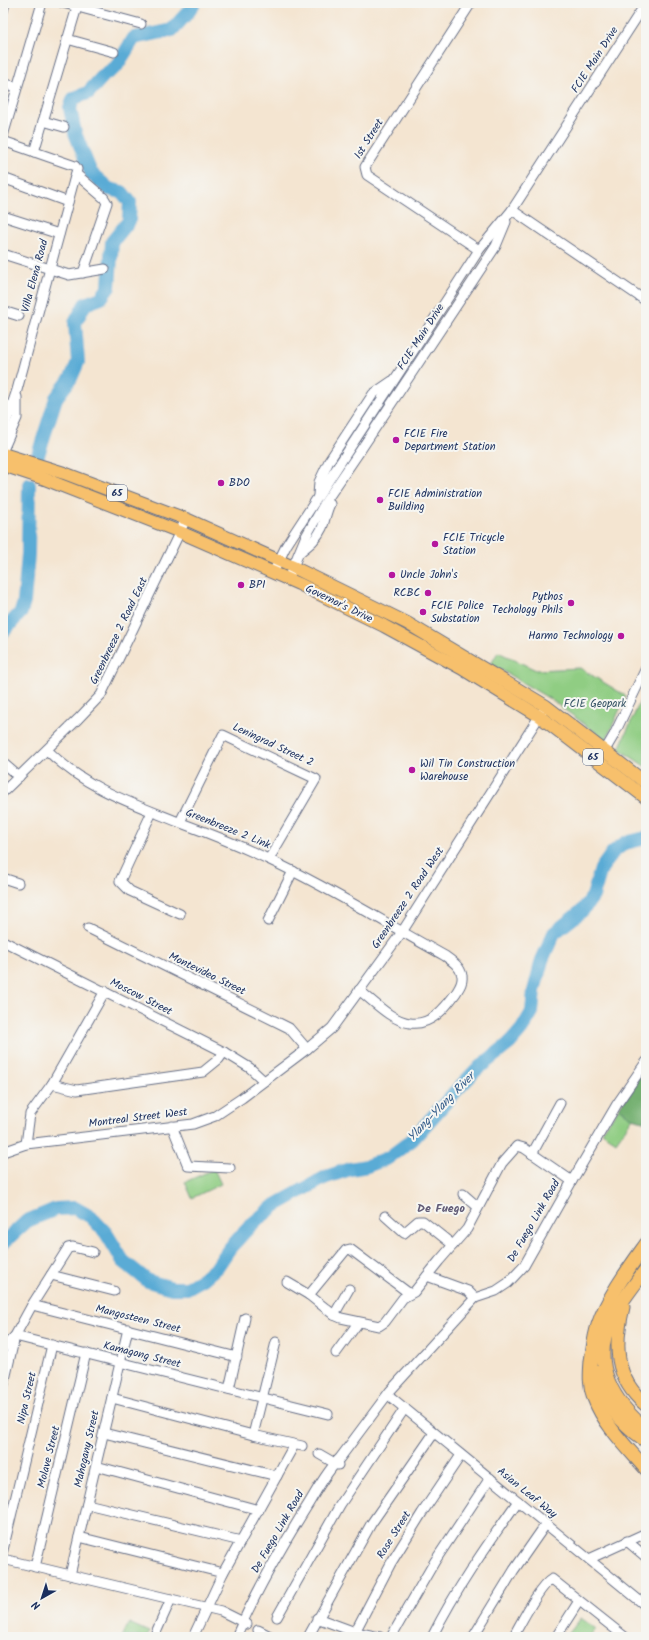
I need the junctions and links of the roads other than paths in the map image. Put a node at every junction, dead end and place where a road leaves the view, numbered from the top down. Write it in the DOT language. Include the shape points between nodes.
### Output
graph roads {
  1 [pos="5,3"];
  2 [pos="42,3"];
  3 [pos="64,3"];
  4 [pos="471,3"];
  5 [pos="646,3"];
  6 [pos="77,7"];
  7 [pos="3,11"];
  8 [pos="141,24"];
  9 [pos="67,39"];
  10 [pos="114,52"];
  11 [pos="3,83"];
  12 [pos="18,87"];
  13 [pos="43,121"];
  14 [pos="64,127"];
  15 [pos="3,136"];
  16 [pos="3,141"];
  17 [pos="34,152"];
  18 [pos="77,172"];
  19 [pos="3,178"];
  20 [pos="68,202"];
  21 [pos="512,210"];
  22 [pos="3,216"];
  23 [pos="59,234"];
  24 [pos="479,250"];
  25 [pos="3,254"];
  26 [pos="105,269"];
  27 [pos="50,270"];
  28 [pos="83,273"];
  29 [pos="646,302"];
  30 [pos="3,311"];
  31 [pos="19,316"];
  32 [pos="17,390"];
  33 [pos="3,431"];
  34 [pos="3,450"];
  35 [pos="3,454"];
  36 [pos="3,465"];
  37 [pos="21,465"];
  38 [pos="44,473"];
  39 [pos="186,519"];
  40 [pos="180,532"];
  41 [pos="279,560"];
  42 [pos="297,568"];
  43 [pos="273,573"];
  44 [pos="291,581"];
  45 [pos="646,668"];
  46 [pos="543,711"];
  47 [pos="46,750"];
  48 [pos="604,752"];
  49 [pos="3,762"];
  50 [pos="19,776"];
  51 [pos="646,783"];
  52 [pos="3,792"];
  53 [pos="646,798"];
  54 [pos="152,812"];
  55 [pos="180,822"];
  56 [pos="270,859"];
  57 [pos="293,871"];
  58 [pos="3,878"];
  59 [pos="18,883"];
  60 [pos="180,914"];
  61 [pos="268,921"];
  62 [pos="88,928"];
  63 [pos="402,932"];
  64 [pos="4,942"];
  65 [pos="359,990"];
  66 [pos="105,991"];
  67 [pos="308,1049"];
  68 [pos="224,1052"];
  69 [pos="646,1062"];
  70 [pos="264,1081"];
  71 [pos="52,1084"];
  72 [pos="560,1103"];
  73 [pos="172,1126"];
  74 [pos="26,1144"];
  75 [pos="3,1152"];
  76 [pos="532,1154"];
  77 [pos="230,1168"];
  78 [pos="572,1181"];
  79 [pos="463,1194"];
  80 [pos="478,1207"];
  81 [pos="385,1216"];
  82 [pos="646,1244"];
  83 [pos="453,1245"];
  84 [pos="93,1252"];
  85 [pos="646,1269"];
  86 [pos="51,1275"];
  87 [pos="427,1276"];
  88 [pos="287,1282"];
  89 [pos="349,1289"];
  90 [pos="114,1291"];
  91 [pos="629,1292"];
  92 [pos="410,1294"];
  93 [pos="310,1295"];
  94 [pos="475,1298"];
  95 [pos="32,1305"];
  96 [pos="334,1315"];
  97 [pos="245,1318"];
  98 [pos="358,1322"];
  99 [pos="128,1330"];
  100 [pos="15,1336"];
  101 [pos="276,1342"];
  102 [pos="52,1345"];
  103 [pos="3,1348"];
  104 [pos="593,1349"];
  105 [pos="336,1352"];
  106 [pos="86,1353"];
  107 [pos="237,1357"];
  108 [pos="121,1362"];
  109 [pos="3,1388"];
  110 [pos="229,1389"];
  111 [pos="112,1398"];
  112 [pos="262,1398"];
  113 [pos="392,1398"];
  114 [pos="646,1405"];
  115 [pos="405,1408"];
  116 [pos="328,1414"];
  117 [pos="646,1429"];
  118 [pos="434,1432"];
  119 [pos="104,1433"];
  120 [pos="253,1435"];
  121 [pos="646,1441"];
  122 [pos="319,1454"];
  123 [pos="461,1455"];
  124 [pos="338,1462"];
  125 [pos="96,1466"];
  126 [pos="646,1469"];
  127 [pos="277,1476"];
  128 [pos="490,1478"];
  129 [pos="518,1501"];
  130 [pos="87,1504"];
  131 [pos="259,1510"];
  132 [pos="546,1524"];
  133 [pos="646,1533"];
  134 [pos="79,1537"];
  135 [pos="241,1541"];
  136 [pos="627,1541"];
  137 [pos="3,1550"];
  138 [pos="646,1556"];
  139 [pos="3,1559"];
  140 [pos="589,1559"];
  141 [pos="35,1567"];
  142 [pos="223,1573"];
  143 [pos="70,1575"];
  144 [pos="171,1600"];
  145 [pos="579,1601"];
  146 [pos="646,1606"];
  147 [pos="206,1608"];
  148 [pos="277,1617"];
  149 [pos="317,1618"];
  150 [pos="245,1623"];
  151 [pos="258,1630"];
  152 [pos="354,1632"];
  153 [pos="269,1636"];
  154 [pos="154,1637"];
  155 [pos="193,1637"];
  156 [pos="236,1637"];
  157 [pos="242,1637"];
  158 [pos="308,1637"];
  159 [pos="380,1637"];
  160 [pos="391,1637"];
  161 [pos="432,1637"];
  162 [pos="473,1637"];
  163 [pos="513,1637"];
  164 [pos="556,1637"];
  165 [pos="625,1637"];
  1 -- 7 [label="street"];
  2 -- 12 [label="street"];
  3 -- 6 [label="street"];
  4 -- 24 [label="street, 1st Street" via="365,167 367,175"];
  5 -- 21 [label="street, FCIE Main Drive"];
  6 -- 8 [label="street"];
  6 -- 9 [label="street"];
  9 -- 10 [label="street"];
  9 -- 13 [label="street"];
  11 -- 12 [label="street"];
  12 -- 15 [label="street"];
  13 -- 14 [label="street"];
  13 -- 17 [label="street"];
  16 -- 17 [label="street"];
  17 -- 18 [label="street" via="75,166"];
  18 -- 20 [label="street, Villa Elena Road"];
  18 -- 28 [label="street" via="107,203"];
  19 -- 20 [label="street"];
  20 -- 23 [label="street, Villa Elena Road"];
  21 -- 24 [label="street, FCIE Main Drive"];
  21 -- 29 [label="street"];
  21 -- 42 [label="street, FCIE Main Drive" via="496,246 345,473 345,482 330,504 322,528 312,543 300,552"];
  22 -- 23 [label="street"];
  23 -- 27 [label="street, Villa Elena Road"];
  24 -- 41 [label="street, FCIE Main Drive" via="396,378 373,394 324,469 319,482 318,497"];
  25 -- 27 [label="street"];
  26 -- 28 [label="street"];
  27 -- 28 [label="street" via="69,275"];
  27 -- 32 [label="street, Villa Elena Road"];
  30 -- 31 [label="street"];
  32 -- 33 [label="street, Villa Elena Road"];
  32 -- 34 [label="street, Villa Elena Road" via="17,418"];
  35 -- 37 [label="main road, Governor's Drive / 65"];
  36 -- 37 [label="main road, Governor's Drive / 65"];
  37 -- 38 [label="main road, Governor's Drive / 65"];
  38 -- 39 [label="main road, Governor's Drive / 65"];
  38 -- 40 [label="main road, Governor's Drive / 65"];
  39 -- 40 [label="street, Greenbreeze 2 Road East"];
  39 -- 41 [label="main road, Governor's Drive / 65"];
  40 -- 43 [label="main road, Governor's Drive / 65"];
  40 -- 47 [label="street, Greenbreeze 2 Road East" via="101,694"];
  41 -- 42 [label="main road, Governor's Drive / 65"];
  41 -- 43 [label="street, FCIE Main Drive"];
  42 -- 44 [label="main road"];
  42 -- 46 [label="main road, Governor's Drive / 65" via="430,636"];
  43 -- 44 [label="main road, Governor's Drive / 65"];
  44 -- 46 [label="main road, Governor's Drive / 65" via="384,626"];
  45 -- 48 [label="street"];
  46 -- 48 [label="main road, Governor's Drive / 65"];
  46 -- 53 [label="main road, Governor's Drive / 65"];
  46 -- 63 [label="street, Greenbreeze 2 Road West"];
  47 -- 50 [label="street, Greenbreeze 2 Road East"];
  47 -- 54 [label="street, Greenbreeze 2 Link" via="90,784"];
  48 -- 51 [label="main road, Governor's Drive / 65"];
  49 -- 50 [label="street"];
  50 -- 52 [label="street, Greenbreeze 2 Road East"];
  54 -- 55 [label="street, Greenbreeze 2 Link"];
  54 -- 60 [label="street" via="120,881 130,891"];
  55 -- 56 [label="street, Greenbreeze 2 Link"];
  55 -- 56 [label="street, Leningrad Street 2" via="223,735 316,779"];
  56 -- 57 [label="street, Greenbreeze 2 Link"];
  57 -- 61 [label="street"];
  57 -- 63 [label="street, Greenbreeze 2 Link"];
  58 -- 59 [label="street"];
  62 -- 67 [label="street, Montevideo Street" via="289,1028"];
  63 -- 65 [label="street, Greenbreeze 2 Road West"];
  63 -- 65 [label="street" via="458,966 462,984 445,1008 424,1022 410,1023 384,1011"];
  64 -- 66 [label="street, Moscow Street"];
  65 -- 67 [label="street, Greenbreeze 2 Road West" via="332,1028"];
  66 -- 68 [label="street, Moscow Street"];
  66 -- 71 [label="street"];
  67 -- 70 [label="street, Greenbreeze 2 Road West"];
  68 -- 70 [label="street, Moscow Street" via="250,1068"];
  68 -- 71 [label="street" via="203,1072 77,1090"];
  69 -- 78 [label="street, De Fuego Link Road" via="617,1104"];
  70 -- 73 [label="street, Montreal Street West" via="216,1116 193,1124"];
  71 -- 74 [label="street" via="30,1114"];
  72 -- 76 [label="street"];
  73 -- 74 [label="street, Montreal Street West"];
  73 -- 77 [label="street" via="188,1166"];
  74 -- 75 [label="street, Montreal Street West"];
  76 -- 78 [label="street"];
  76 -- 80 [label="street" via="517,1146 502,1163"];
  78 -- 94 [label="street, De Fuego Link Road" via="524,1266 508,1283 496,1291"];
  79 -- 80 [label="street"];
  80 -- 83 [label="street" via="467,1229"];
  81 -- 83 [label="street" via="404,1234 418,1221 423,1221"];
  82 -- 104 [label="highway" via="605,1309 596,1332"];
  83 -- 87 [label="street"];
  84 -- 86 [label="street" via="68,1248"];
  85 -- 91 [label="highway"];
  86 -- 90 [label="street"];
  86 -- 95 [label="street"];
  87 -- 92 [label="street"];
  87 -- 94 [label="street" via="468,1291"];
  88 -- 93 [label="street"];
  89 -- 96 [label="street"];
  91 -- 114 [label="highway" via="619,1322 618,1359 628,1386"];
  91 -- 117 [label="highway" via="609,1324 604,1345 604,1366 607,1380 619,1401"];
  92 -- 93 [label="street" via="350,1249 346,1250"];
  92 -- 98 [label="street" via="403,1298 379,1326"];
  93 -- 96 [label="street"];
  94 -- 124 [label="street, De Fuego Link Road" via="390,1391"];
  95 -- 99 [label="street, Mangosteen Street"];
  95 -- 100 [label="street"];
  96 -- 98 [label="street"];
  97 -- 107 [label="street"];
  98 -- 105 [label="street"];
  99 -- 107 [label="street, Mangosteen Street"];
  99 -- 108 [label="street, Mahogany Street"];
  100 -- 102 [label="street, Kamagong Street"];
  100 -- 103 [label="street"];
  100 -- 109 [label="street"];
  101 -- 112 [label="street"];
  102 -- 106 [label="street, Kamagong Street"];
  102 -- 137 [label="street, Nipa Street"];
  104 -- 121 [label="highway" via="597,1380 606,1398 623,1421"];
  104 -- 126 [label="highway" via="590,1379 596,1402 614,1432"];
  106 -- 108 [label="street, Kamagong Street"];
  106 -- 141 [label="street, Molave Street"];
  107 -- 110 [label="street"];
  108 -- 110 [label="street, Kamagong Street"];
  108 -- 111 [label="street, Mahogany Street"];
  110 -- 112 [label="street, Kamagong Street"];
  111 -- 119 [label="street, Mahogany Street"];
  111 -- 120 [label="street"];
  112 -- 116 [label="street, Kamagong Street"];
  112 -- 120 [label="street"];
  113 -- 115 [label="street, Asian Leaf Way"];
  115 -- 118 [label="street, Asian Leaf Way"];
  115 -- 148 [label="street" via="340,1505"];
  118 -- 123 [label="street, Asian Leaf Way"];
  118 -- 149 [label="street" via="371,1524"];
  119 -- 125 [label="street, Mahogany Street"];
  119 -- 127 [label="street"];
  120 -- 127 [label="street" via="298,1445"];
  122 -- 124 [label="street"];
  123 -- 128 [label="street, Asian Leaf Way"];
  123 -- 152 [label="street, Rose Street" via="391,1563"];
  124 -- 150 [label="street, De Fuego Link Road"];
  125 -- 130 [label="street, Mahogany Street"];
  125 -- 131 [label="street"];
  127 -- 131 [label="street"];
  128 -- 129 [label="street, Asian Leaf Way"];
  128 -- 160 [label="street" via="435,1561"];
  129 -- 132 [label="street, Asian Leaf Way"];
  129 -- 161 [label="street" via="465,1579"];
  130 -- 134 [label="street, Mahogany Street"];
  130 -- 135 [label="street"];
  131 -- 135 [label="street"];
  132 -- 140 [label="street, Asian Leaf Way"];
  132 -- 162 [label="street"];
  133 -- 136 [label="street"];
  134 -- 142 [label="street"];
  134 -- 143 [label="street, Mahogany Street"];
  135 -- 142 [label="street"];
  136 -- 138 [label="street"];
  136 -- 140 [label="street"];
  139 -- 141 [label="street"];
  140 -- 146 [label="street, Asian Leaf Way"];
  141 -- 143 [label="street"];
  142 -- 147 [label="street"];
  143 -- 144 [label="street"];
  144 -- 147 [label="street"];
  144 -- 154 [label="street"];
  145 -- 163 [label="street" via="551,1579 529,1608"];
  145 -- 164 [label="street"];
  145 -- 165 [label="street"];
  147 -- 150 [label="street" via="222,1611"];
  147 -- 155 [label="street"];
  149 -- 152 [label="street"];
  149 -- 158 [label="street"];
  150 -- 156 [label="street"];
  150 -- 157 [label="street"];
  151 -- 153 [label="street"];
  152 -- 159 [label="street"];
}
